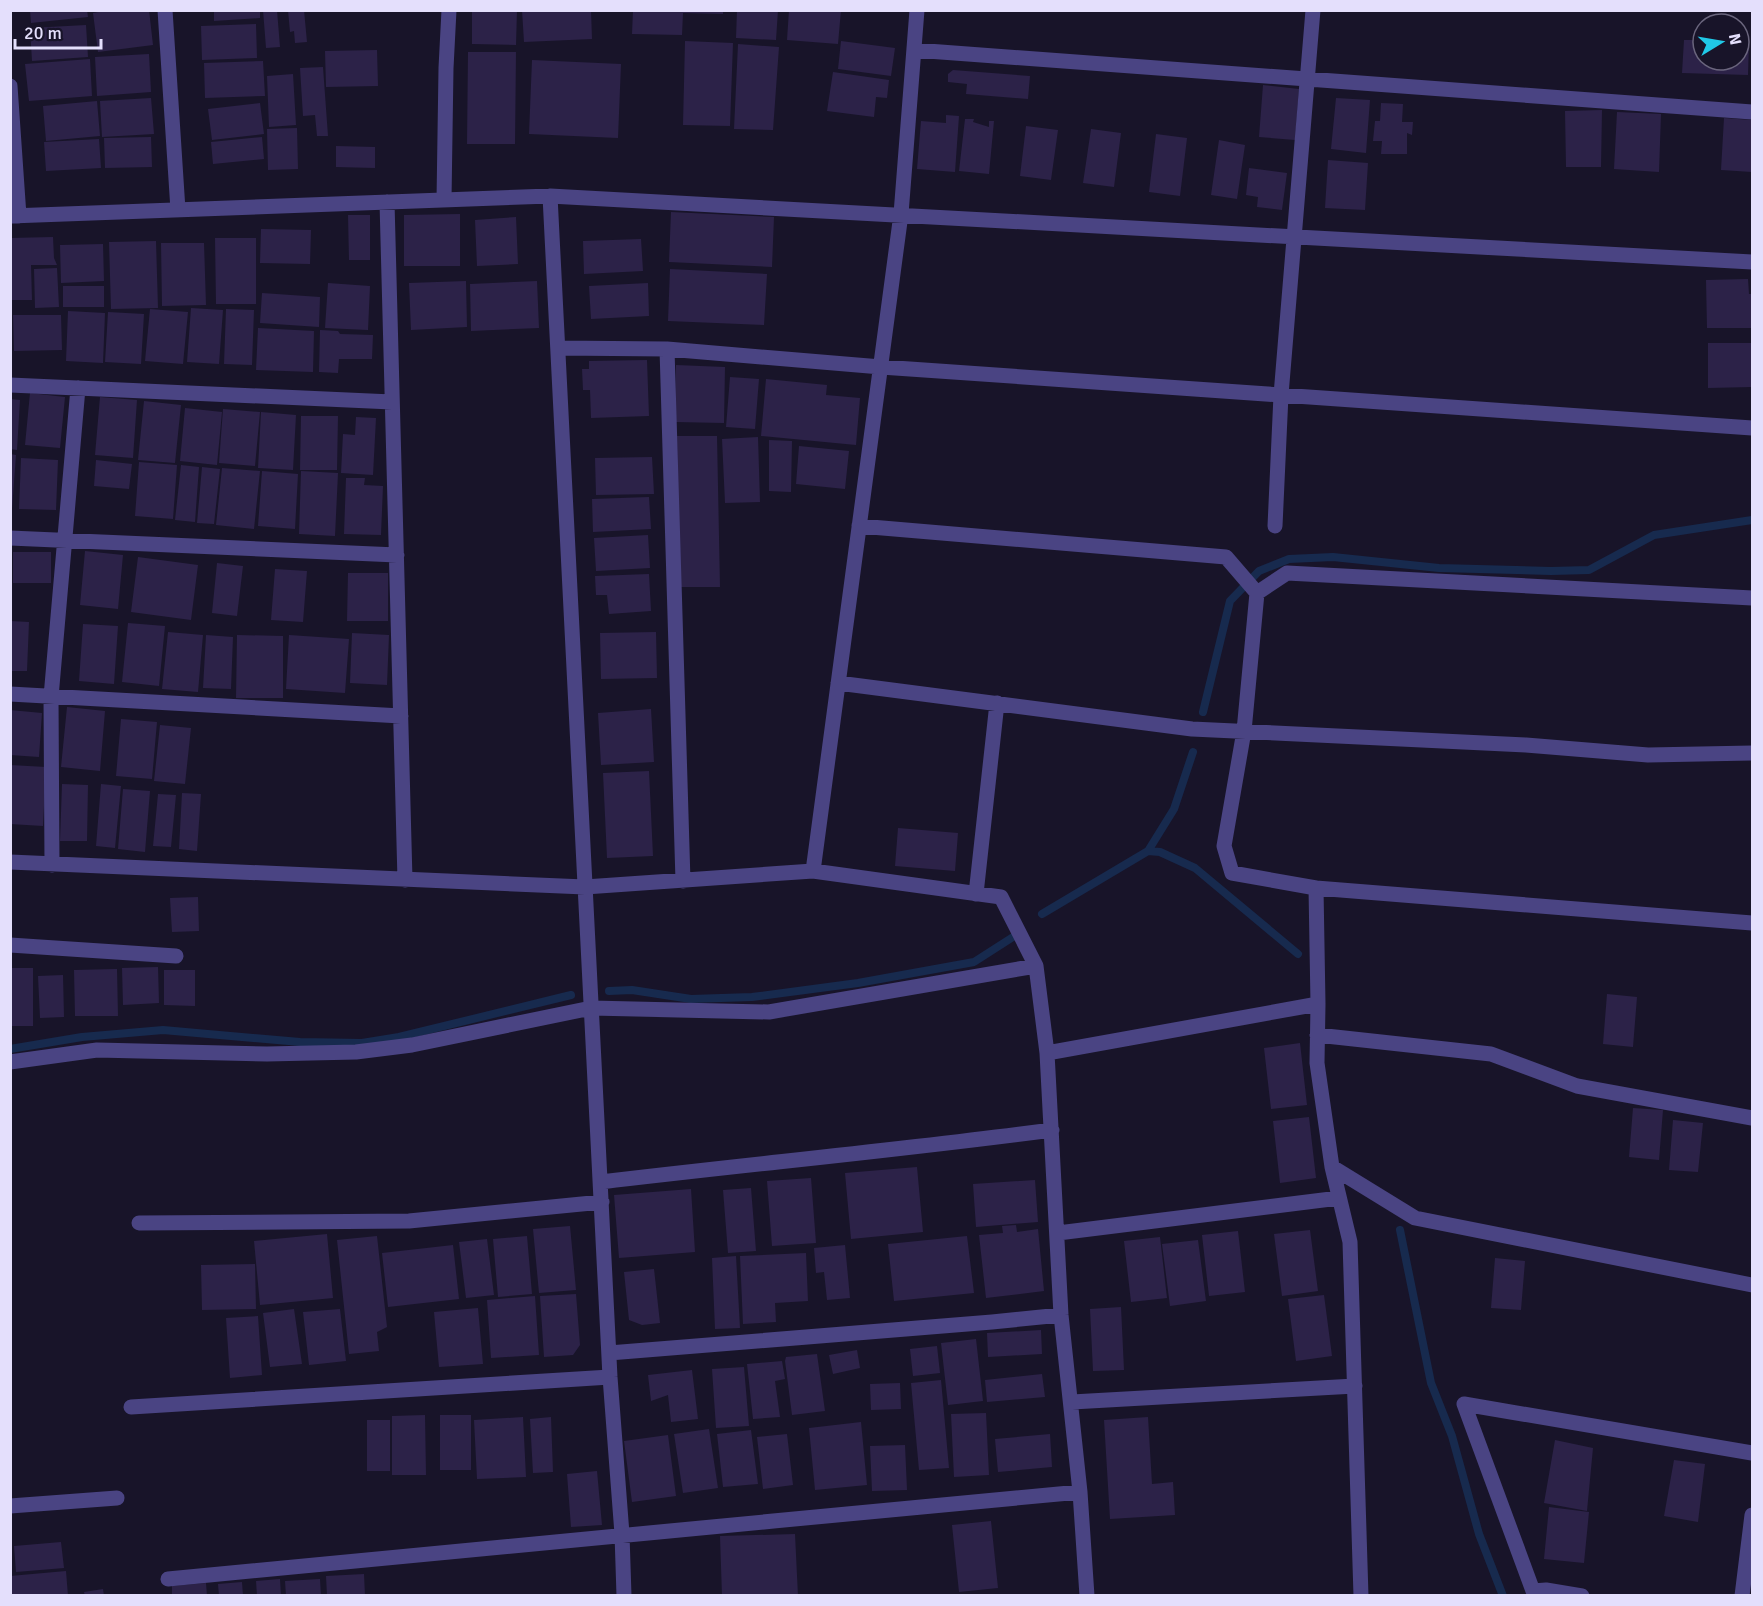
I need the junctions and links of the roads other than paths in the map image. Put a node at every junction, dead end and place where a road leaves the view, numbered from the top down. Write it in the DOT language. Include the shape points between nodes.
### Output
graph roads {
  1 [pos="165,10"];
  2 [pos="449,10"];
  3 [pos="917,10"];
  4 [pos="1313,10"];
  5 [pos="914,50"];
  6 [pos="1306,79"];
  7 [pos="10,86"];
  8 [pos="1752,112"];
  9 [pos="550,196"];
  10 [pos="444,200"];
  11 [pos="387,202"];
  12 [pos="177,210"];
  13 [pos="901,214"];
  14 [pos="15,216"];
  15 [pos="1293,236"];
  16 [pos="1752,262"];
  17 [pos="558,348"];
  18 [pos="667,349"];
  19 [pos="881,367"];
  20 [pos="10,385"];
  21 [pos="78,388"];
  22 [pos="1281,395"];
  23 [pos="392,402"];
  24 [pos="1752,429"];
  25 [pos="859,526"];
  26 [pos="1275,526"];
  27 [pos="10,538"];
  28 [pos="64,541"];
  29 [pos="397,555"];
  30 [pos="1257,594"];
  31 [pos="1752,598"];
  32 [pos="838,684"];
  33 [pos="10,694"];
  34 [pos="51,697"];
  35 [pos="997,704"];
  36 [pos="401,716"];
  37 [pos="1244,731"];
  38 [pos="1752,753"];
  39 [pos="10,862"];
  40 [pos="52,865"];
  41 [pos="813,872"];
  42 [pos="405,880"];
  43 [pos="683,881"];
  44 [pos="585,887"];
  45 [pos="1316,888"];
  46 [pos="976,894"];
  47 [pos="1752,923"];
  48 [pos="10,945"];
  49 [pos="176,956"];
  50 [pos="1036,966"];
  51 [pos="1318,1004"];
  52 [pos="591,1008"];
  53 [pos="1317,1035"];
  54 [pos="1047,1053"];
  55 [pos="10,1062"];
  56 [pos="1752,1118"];
  57 [pos="1052,1130"];
  58 [pos="1332,1167"];
  59 [pos="601,1182"];
  60 [pos="1339,1198"];
  61 [pos="602,1202"];
  62 [pos="139,1223"];
  63 [pos="1058,1233"];
  64 [pos="1752,1286"];
  65 [pos="1061,1314"];
  66 [pos="609,1353"];
  67 [pos="610,1377"];
  68 [pos="1355,1386"];
  69 [pos="1072,1402"];
  70 [pos="131,1407"];
  71 [pos="1752,1453"];
  72 [pos="1080,1492"];
  73 [pos="117,1498"];
  74 [pos="10,1506"];
  75 [pos="1752,1515"];
  76 [pos="622,1534"];
  77 [pos="168,1579"];
  78 [pos="624,1596"];
  79 [pos="1087,1596"];
  80 [pos="1361,1596"];
  81 [pos="1582,1596"];
  82 [pos="1742,1596"];
  1 -- 12 [label="street"];
  2 -- 10 [label="street"];
  3 -- 5 [label="street"];
  4 -- 6 [label="street"];
  5 -- 6 [label="street"];
  5 -- 13 [label="street"];
  6 -- 8 [label="street"];
  6 -- 15 [label="street"];
  7 -- 14 [label="street"];
  9 -- 10 [label="street"];
  9 -- 13 [label="street"];
  9 -- 17 [label="street"];
  10 -- 11 [label="street"];
  11 -- 12 [label="street"];
  11 -- 23 [label="street"];
  12 -- 14 [label="street"];
  13 -- 15 [label="street"];
  13 -- 19 [label="street"];
  15 -- 16 [label="street"];
  15 -- 22 [label="street"];
  17 -- 18 [label="street"];
  17 -- 44 [label="street"];
  18 -- 19 [label="street"];
  18 -- 43 [label="street"];
  19 -- 22 [label="street"];
  19 -- 25 [label="street"];
  20 -- 21 [label="street"];
  21 -- 23 [label="street"];
  21 -- 28 [label="street"];
  22 -- 24 [label="street"];
  22 -- 26 [label="street"];
  23 -- 29 [label="street"];
  25 -- 30 [label="street" via="1226,557"];
  25 -- 32 [label="street"];
  27 -- 28 [label="street"];
  28 -- 29 [label="street"];
  28 -- 34 [label="street"];
  29 -- 36 [label="street"];
  30 -- 31 [label="street" via="1287,573"];
  30 -- 37 [label="street"];
  32 -- 35 [label="street"];
  32 -- 41 [label="street"];
  33 -- 34 [label="street"];
  34 -- 36 [label="street"];
  34 -- 40 [label="street"];
  35 -- 37 [label="street" via="1192,729"];
  35 -- 46 [label="street"];
  36 -- 42 [label="street"];
  37 -- 38 [label="street" via="1648,755"];
  37 -- 45 [label="street" via="1224,846 1232,873"];
  39 -- 40 [label="street"];
  40 -- 42 [label="street"];
  41 -- 43 [label="street"];
  41 -- 46 [label="street"];
  42 -- 44 [label="street"];
  43 -- 44 [label="street"];
  44 -- 52 [label="street"];
  45 -- 47 [label="street"];
  45 -- 51 [label="street"];
  46 -- 50 [label="street" via="1001,897"];
  48 -- 49 [label="street"];
  50 -- 52 [label="street" via="769,1012"];
  50 -- 54 [label="street"];
  51 -- 53 [label="street"];
  51 -- 54 [label="street"];
  52 -- 55 [label="street" via="412,1045 356,1052 97,1050"];
  52 -- 59 [label="street"];
  53 -- 56 [label="street" via="1491,1054 1577,1086"];
  53 -- 58 [label="street" via="1317,1063"];
  54 -- 57 [label="street"];
  57 -- 59 [label="street"];
  57 -- 63 [label="street"];
  58 -- 60 [label="street"];
  58 -- 64 [label="street" via="1415,1218"];
  59 -- 61 [label="street"];
  60 -- 63 [label="street"];
  60 -- 68 [label="street" via="1350,1242"];
  61 -- 62 [label="street" via="409,1221"];
  61 -- 66 [label="street"];
  63 -- 65 [label="street"];
  65 -- 66 [label="street"];
  65 -- 69 [label="street"];
  66 -- 67 [label="street"];
  67 -- 70 [label="street"];
  67 -- 76 [label="street"];
  68 -- 69 [label="street"];
  68 -- 80 [label="street"];
  69 -- 72 [label="street"];
  71 -- 81 [label="street" via="1464,1404 1533,1591"];
  72 -- 76 [label="street"];
  72 -- 79 [label="street"];
  73 -- 74 [label="street"];
  75 -- 82 [label="street"];
  76 -- 77 [label="street"];
  76 -- 78 [label="street"];
}
